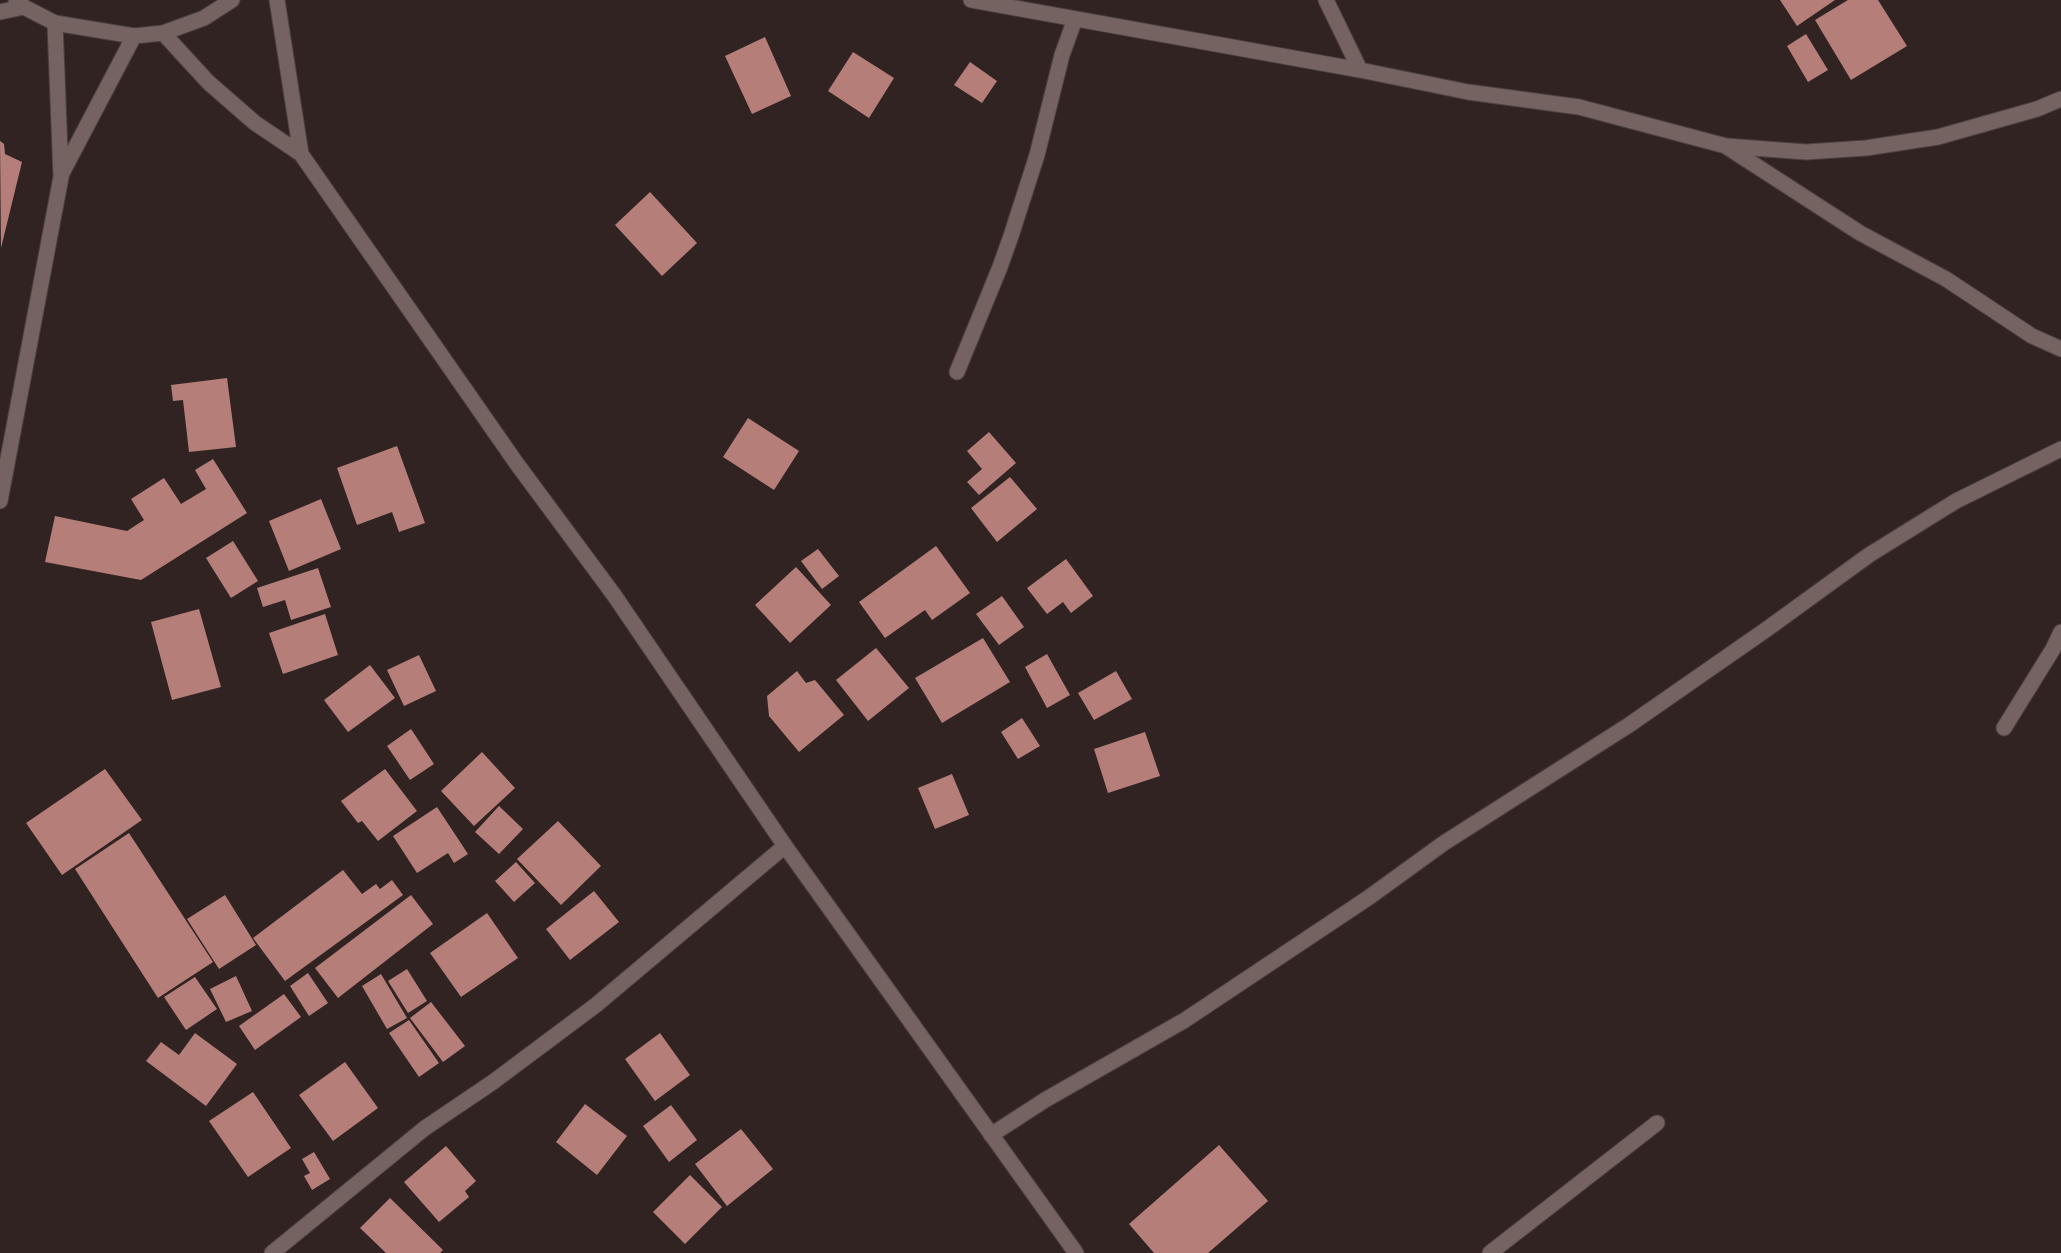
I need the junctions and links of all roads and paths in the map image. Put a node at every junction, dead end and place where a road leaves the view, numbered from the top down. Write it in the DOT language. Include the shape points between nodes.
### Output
graph roads {
  1 [pos="232,0"];
  2 [pos="277,0"];
  3 [pos="971,0"];
  4 [pos="1326,0"];
  5 [pos="20,3"];
  6 [pos="0,12"];
  7 [pos="1075,19"];
  8 [pos="55,23"];
  9 [pos="163,32"];
  10 [pos="134,36"];
  11 [pos="1360,70"];
  12 [pos="2061,99"];
  13 [pos="1726,146"];
  14 [pos="301,154"];
  15 [pos="60,177"];
  16 [pos="2061,349"];
  17 [pos="957,372"];
  18 [pos="2061,449"];
  19 [pos="0,501"];
  20 [pos="2061,632"];
  21 [pos="2004,728"];
  22 [pos="785,846"];
  23 [pos="1657,1123"];
  24 [pos="992,1135"];
  25 [pos="272,1253"];
  26 [pos="1076,1253"];
  27 [pos="1490,1253"];
  1 -- 9 [label="street" via="204,18"];
  2 -- 14 [label="street"];
  3 -- 7 [label="street"];
  4 -- 11 [label="street"];
  5 -- 6 [label="street"];
  5 -- 8 [label="street"];
  7 -- 11 [label="street"];
  7 -- 17 [label="street" via="1008,244"];
  8 -- 10 [label="street"];
  8 -- 15 [label="street"];
  9 -- 10 [label="street"];
  9 -- 14 [label="street" via="208,82 255,123"];
  10 -- 15 [label="street"];
  11 -- 13 [label="street" via="1468,92 1579,107"];
  12 -- 13 [label="street" via="1938,137 1866,148 1806,152"];
  13 -- 16 [label="street" via="1860,234 1946,279 2032,336"];
  14 -- 22 [label="street" via="517,464 614,595"];
  15 -- 19 [label="street"];
  18 -- 24 [label="street" via="1956,501 1868,555 1629,725 1444,844 1185,1020 1045,1100"];
  20 -- 21 [label="street"];
  22 -- 24 [label="street"];
  22 -- 25 [label="street" via="596,1005 425,1128"];
  23 -- 27 [label="street"];
  24 -- 26 [label="street"];
}
